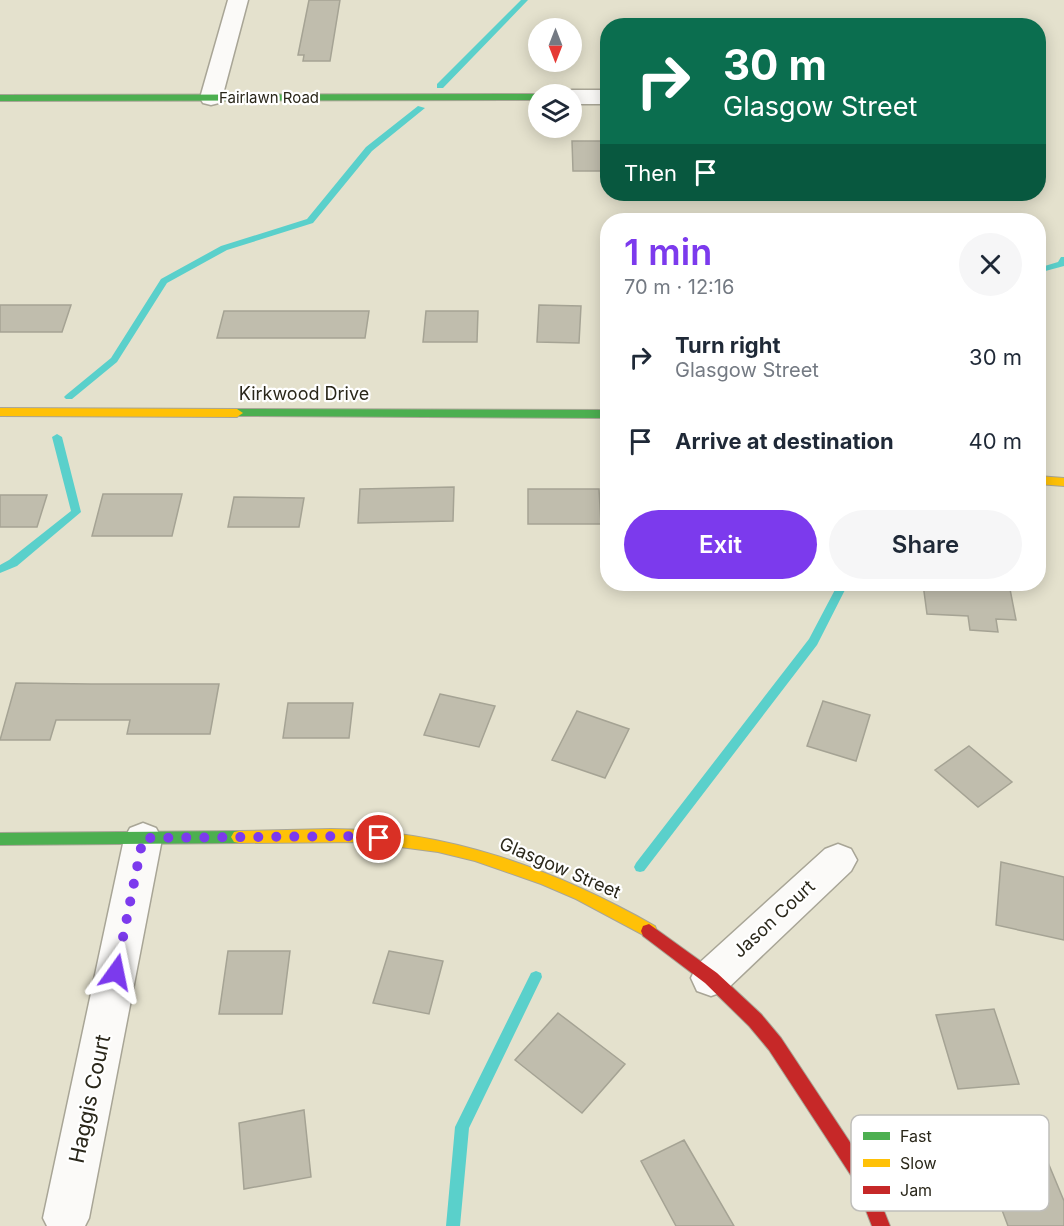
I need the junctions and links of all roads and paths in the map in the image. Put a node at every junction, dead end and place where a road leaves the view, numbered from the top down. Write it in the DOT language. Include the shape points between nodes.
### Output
graph roads {
  1 [pos="238,0"];
  2 [pos="528,97"];
  3 [pos="582,97"];
  4 [pos="600,97"];
  5 [pos="0,98"];
  6 [pos="211,98"];
  7 [pos="0,412"];
  8 [pos="600,414"];
  9 [pos="1046,481"];
  10 [pos="1064,482"];
  11 [pos="143,838"];
  12 [pos="0,839"];
  13 [pos="838,860"];
  14 [pos="711,978"];
  15 [pos="851,1159"];
  16 [pos="875,1211"];
  17 [pos="66,1218"];
  18 [pos="881,1226"];
  1 -- 6 [label="street"];
  2 -- 6 [label="street, Fairlawn Road"];
  3 -- 4 [label="street"];
  5 -- 6 [label="street, Fairlawn Road"];
  7 -- 8 [label="street, Kirkwood Drive"];
  9 -- 10 [label="street"];
  11 -- 12 [label="street, Glasgow Street"];
  11 -- 14 [label="street, Glasgow Street" via="362,836 440,845 483,855 614,910 656,935"];
  11 -- 17 [label="street, Haggis Court"];
  13 -- 14 [label="street, Jason Court"];
  14 -- 15 [label="street, Glasgow Street" via="775,1044"];
  16 -- 18 [label="street, Glasgow Street"];
}
